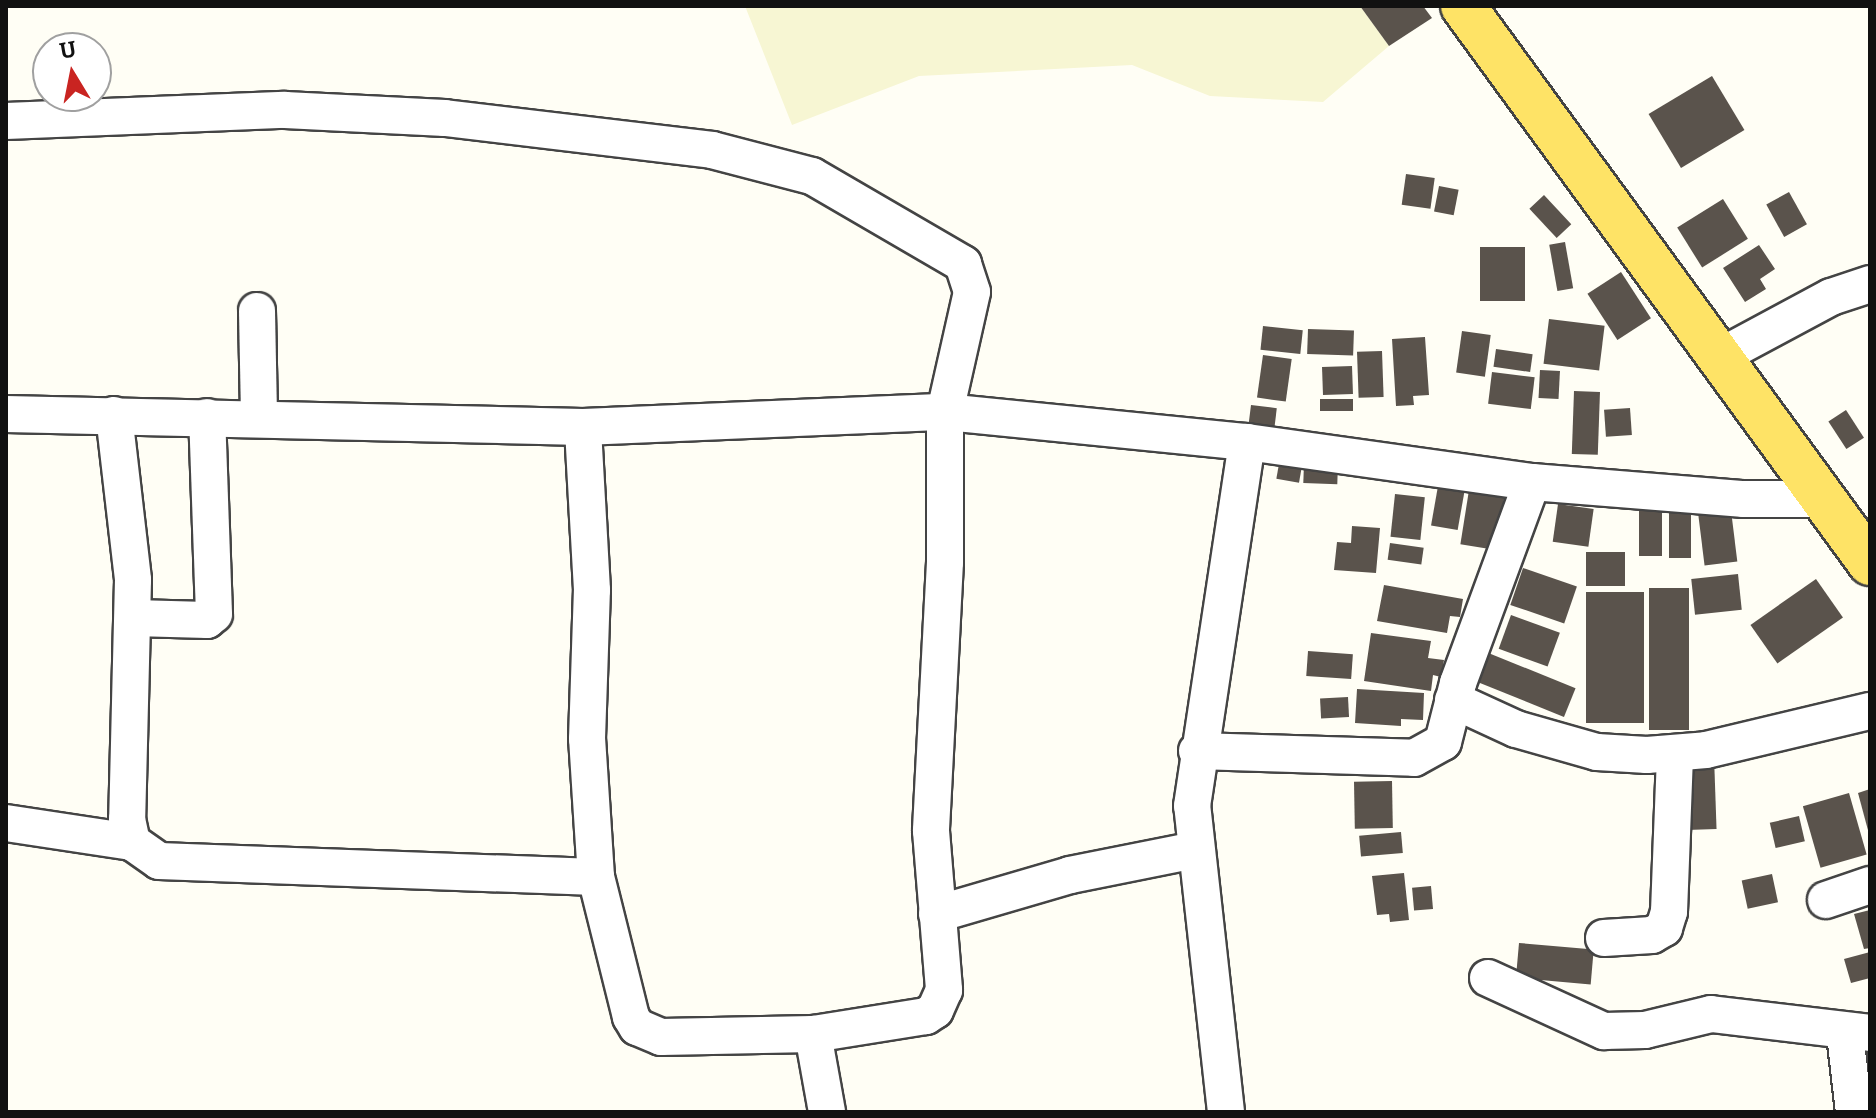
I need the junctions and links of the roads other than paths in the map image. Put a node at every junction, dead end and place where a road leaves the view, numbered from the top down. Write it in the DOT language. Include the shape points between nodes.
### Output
graph roads {
  1 [pos="1463,6"];
  2 [pos="6,121"];
  3 [pos="1870,284"];
  4 [pos="257,311"];
  5 [pos="1721,356"];
  6 [pos="945,412"];
  7 [pos="6,414"];
  8 [pos="114,415"];
  9 [pos="207,417"];
  10 [pos="259,418"];
  11 [pos="583,427"];
  12 [pos="1247,442"];
  13 [pos="1532,482"];
  14 [pos="1824,499"];
  15 [pos="1870,563"];
  16 [pos="134,618"];
  17 [pos="1453,700"];
  18 [pos="1870,711"];
  19 [pos="1197,751"];
  20 [pos="1675,754"];
  21 [pos="6,823"];
  22 [pos="132,842"];
  23 [pos="1195,850"];
  24 [pos="596,877"];
  25 [pos="1870,885"];
  26 [pos="1826,900"];
  27 [pos="937,914"];
  28 [pos="1604,938"];
  29 [pos="1488,978"];
  30 [pos="813,1034"];
  31 [pos="1858,1034"];
  32 [pos="827,1112"];
  33 [pos="1226,1112"];
  34 [pos="1854,1112"];
  1 -- 5 [label="main road"];
  2 -- 6 [label="street" via="285,110 445,118 712,150 812,176 963,264 969,276 970,315"];
  3 -- 5 [label="street" via="1831,297"];
  4 -- 10 [label="street"];
  5 -- 14 [label="main road"];
  6 -- 11 [label="street"];
  6 -- 12 [label="street"];
  6 -- 27 [label="street" via="945,562 931,831"];
  7 -- 8 [label="street"];
  8 -- 9 [label="street"];
  8 -- 16 [label="street"];
  9 -- 10 [label="street"];
  9 -- 16 [label="street" via="214,614 207,620"];
  10 -- 11 [label="street"];
  11 -- 24 [label="street" via="592,590 587,739"];
  12 -- 13 [label="street"];
  12 -- 19 [label="street"];
  13 -- 14 [label="street" via="1744,499"];
  13 -- 17 [label="street"];
  14 -- 15 [label="main road"];
  16 -- 22 [label="street" via="127,819"];
  17 -- 19 [label="street" via="1443,742 1414,758"];
  17 -- 20 [label="street" via="1516,729 1597,752"];
  18 -- 20 [label="street"];
  19 -- 23 [label="street"];
  20 -- 28 [label="street" via="1664,928 1652,935"];
  21 -- 22 [label="street"];
  22 -- 24 [label="street" via="159,861"];
  23 -- 27 [label="street" via="1070,875"];
  23 -- 33 [label="street"];
  24 -- 30 [label="street" via="637,1027 661,1037"];
  25 -- 26 [label="street"];
  27 -- 30 [label="street" via="944,970 935,1010 915,1020"];
  29 -- 31 [label="street" via="1604,1031 1645,1030 1711,1014"];
  30 -- 32 [label="street"];
  31 -- 34 [label="street"];
}
